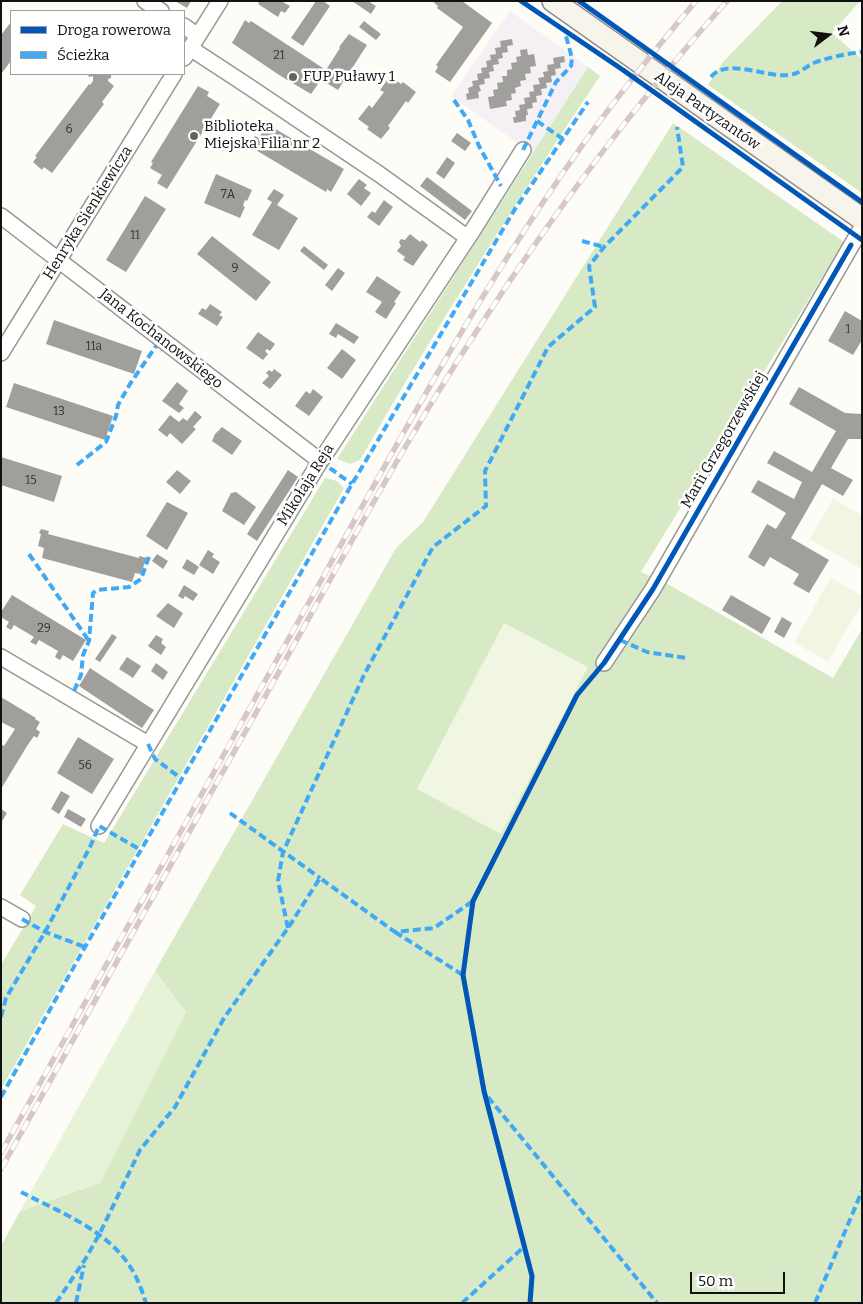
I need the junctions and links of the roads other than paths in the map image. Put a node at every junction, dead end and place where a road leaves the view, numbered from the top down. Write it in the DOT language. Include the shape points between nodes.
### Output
graph roads {
  1 [pos="146,1"];
  2 [pos="220,1"];
  3 [pos="553,1"];
  4 [pos="160,10"];
  5 [pos="185,30"];
  6 [pos="190,47"];
  7 [pos="173,75"];
  8 [pos="523,150"];
  9 [pos="1,216"];
  10 [pos="862,220"];
  11 [pos="862,227"];
  12 [pos="468,238"];
  13 [pos="59,261"];
  14 [pos="1,353"];
  15 [pos="320,461"];
  16 [pos="1,656"];
  17 [pos="604,663"];
  18 [pos="148,744"];
  19 [pos="98,826"];
  20 [pos="1,906"];
  21 [pos="22,919"];
  1 -- 4 [label="street"];
  2 -- 6 [label="street"];
  3 -- 10 [label="main road, Aleja Partyzantów"];
  5 -- 6 [label="street"];
  6 -- 12 [label="street"];
  7 -- 13 [label="street, Henryka Sienkiewicza"];
  8 -- 12 [label="street, Mikołaja Reja"];
  9 -- 13 [label="street, Jana Kochanowskiego"];
  11 -- 17 [label="street, Marii Grzegorzewskiej" via="653,589"];
  12 -- 15 [label="street, Mikołaja Reja"];
  13 -- 14 [label="street, Henryka Sienkiewicza"];
  13 -- 15 [label="street, Jana Kochanowskiego"];
  15 -- 18 [label="street, Mikołaja Reja"];
  16 -- 18 [label="street"];
  18 -- 19 [label="street, Mikołaja Reja"];
  20 -- 21 [label="street"];
}
